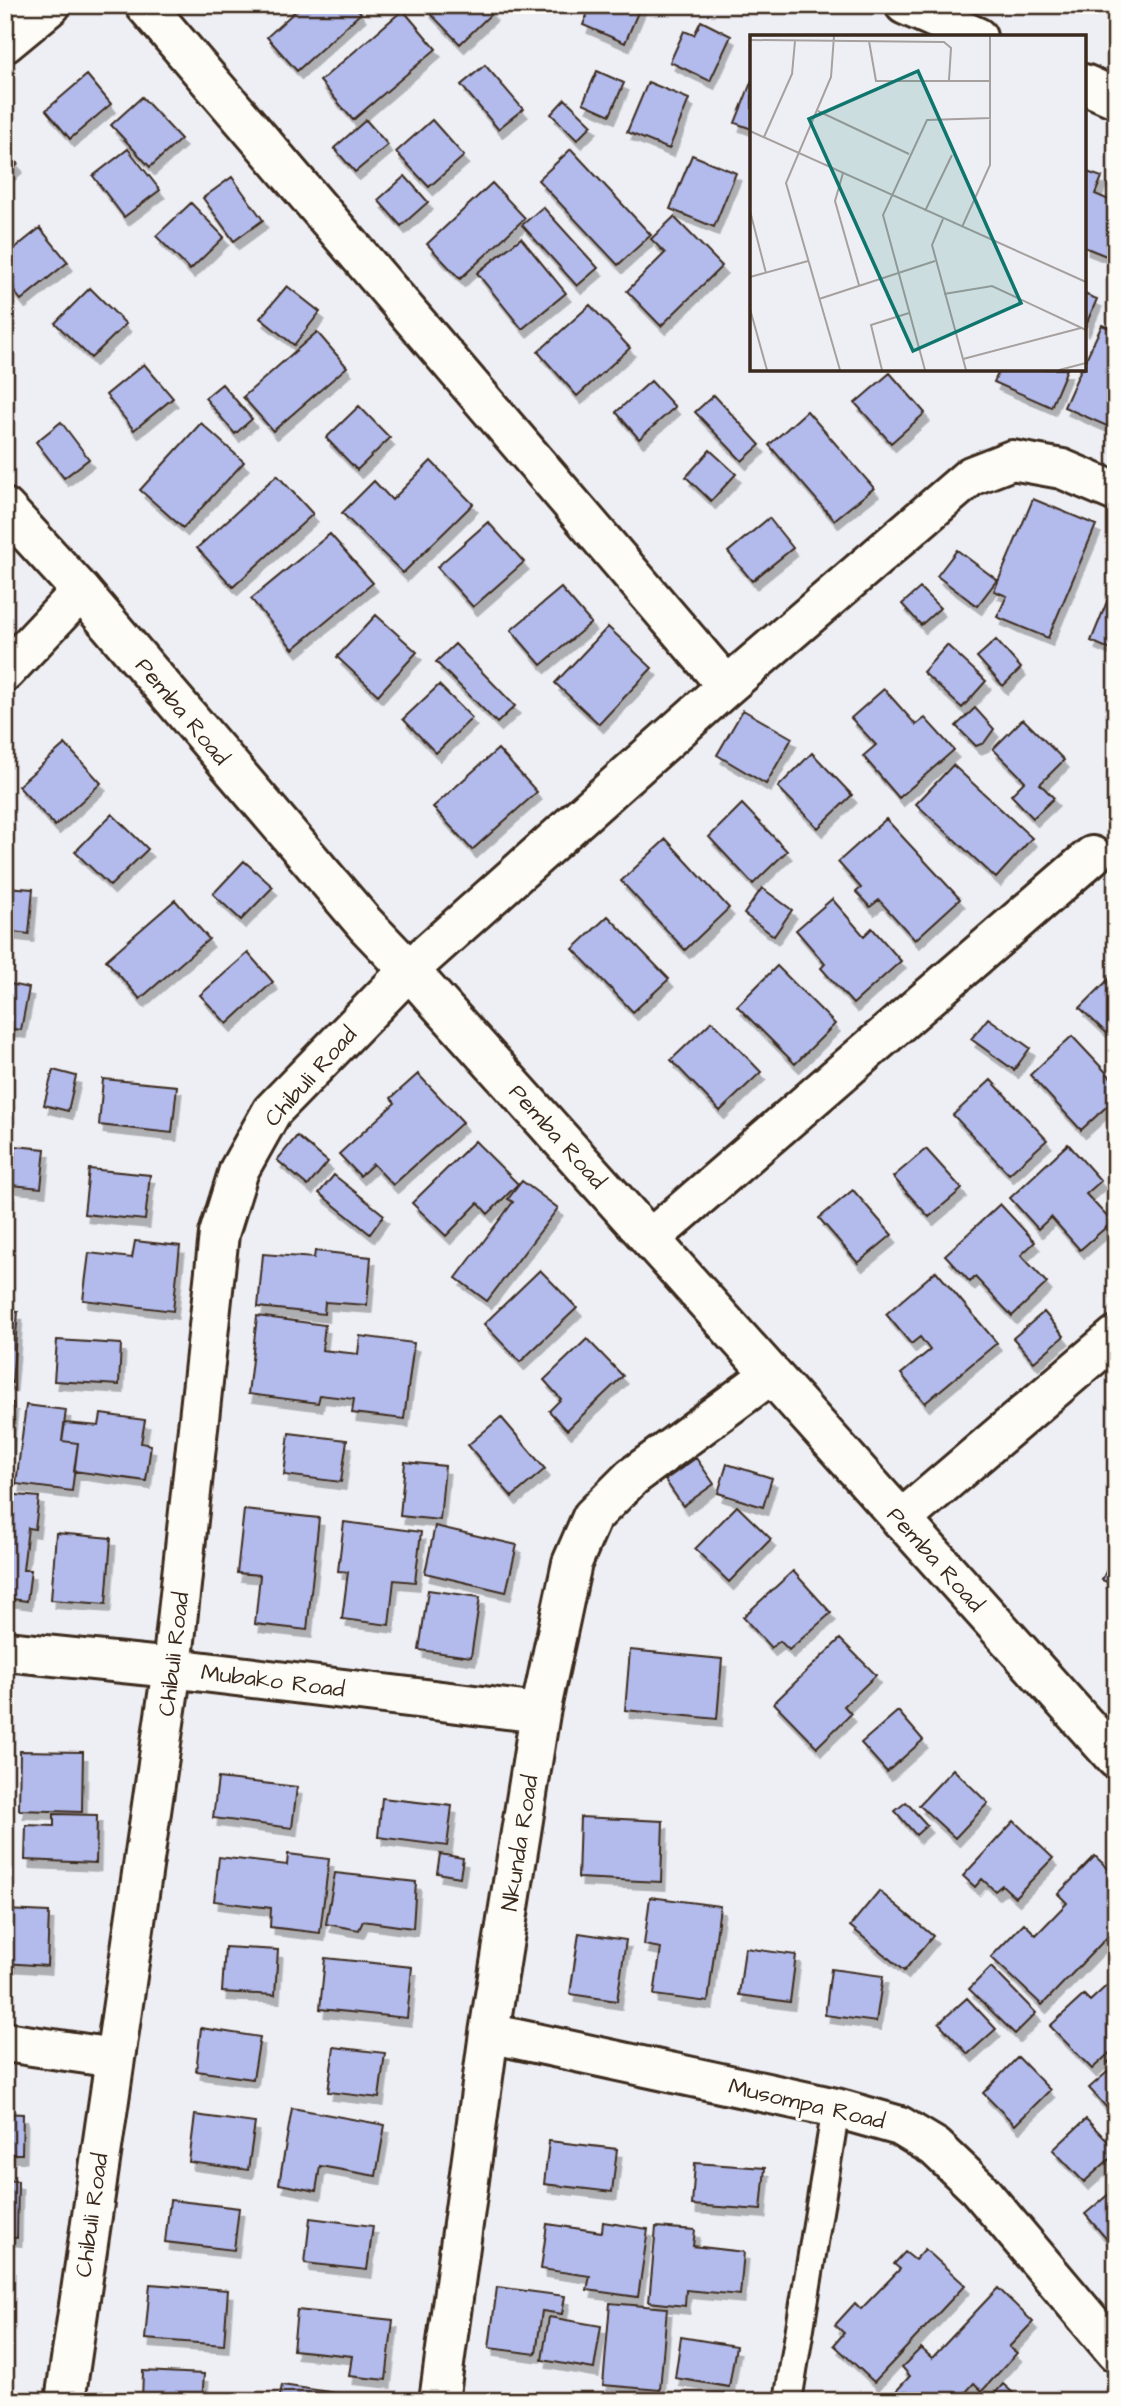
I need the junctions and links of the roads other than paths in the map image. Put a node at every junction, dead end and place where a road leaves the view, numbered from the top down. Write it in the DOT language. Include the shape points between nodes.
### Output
graph roads {
  1 [pos="51,5"];
  2 [pos="145,5"];
  3 [pos="905,5"];
  4 [pos="972,35"];
  5 [pos="5,43"];
  6 [pos="1086,85"];
  7 [pos="1116,98"];
  8 [pos="1116,492"];
  9 [pos="5,509"];
  10 [pos="81,590"];
  11 [pos="5,672"];
  12 [pos="727,686"];
  13 [pos="1092,856"];
  14 [pos="409,970"];
  15 [pos="650,1240"];
  16 [pos="1116,1336"];
  17 [pos="770,1375"];
  18 [pos="901,1520"];
  19 [pos="5,1651"];
  20 [pos="173,1668"];
  21 [pos="540,1713"];
  22 [pos="1116,1759"];
  23 [pos="489,2033"];
  24 [pos="5,2042"];
  25 [pos="114,2057"];
  26 [pos="836,2108"];
  27 [pos="1116,2352"];
  28 [pos="65,2401"];
  29 [pos="439,2401"];
  30 [pos="788,2401"];
  1 -- 5 [label="street"];
  2 -- 12 [label="street"];
  3 -- 4 [label="street"];
  6 -- 7 [label="street"];
  8 -- 12 [label="street, Chibuli Road" via="1062,468 1012,460 971,476"];
  9 -- 10 [label="street, Pemba Road"];
  10 -- 11 [label="street"];
  10 -- 14 [label="street, Pemba Road"];
  12 -- 14 [label="street, Chibuli Road"];
  13 -- 15 [label="street"];
  14 -- 15 [label="street, Pemba Road"];
  14 -- 20 [label="street, Chibuli Road" via="272,1111 239,1170 219,1234"];
  15 -- 17 [label="street, Pemba Road"];
  16 -- 18 [label="street"];
  17 -- 18 [label="street, Pemba Road"];
  17 -- 21 [label="street, Nkunda Road" via="632,1477 592,1517 572,1563"];
  18 -- 22 [label="street, Pemba Road"];
  19 -- 20 [label="street, Mubako Road"];
  20 -- 21 [label="street, Mubako Road"];
  20 -- 25 [label="street, Chibuli Road"];
  21 -- 23 [label="street, Nkunda Road"];
  23 -- 26 [label="street, Musompa Road"];
  23 -- 29 [label="street, Nkunda Road"];
  24 -- 25 [label="street"];
  25 -- 28 [label="street, Chibuli Road"];
  26 -- 27 [label="street, Musompa Road" via="900,2126 935,2147 978,2188"];
  26 -- 30 [label="lane"];
}
